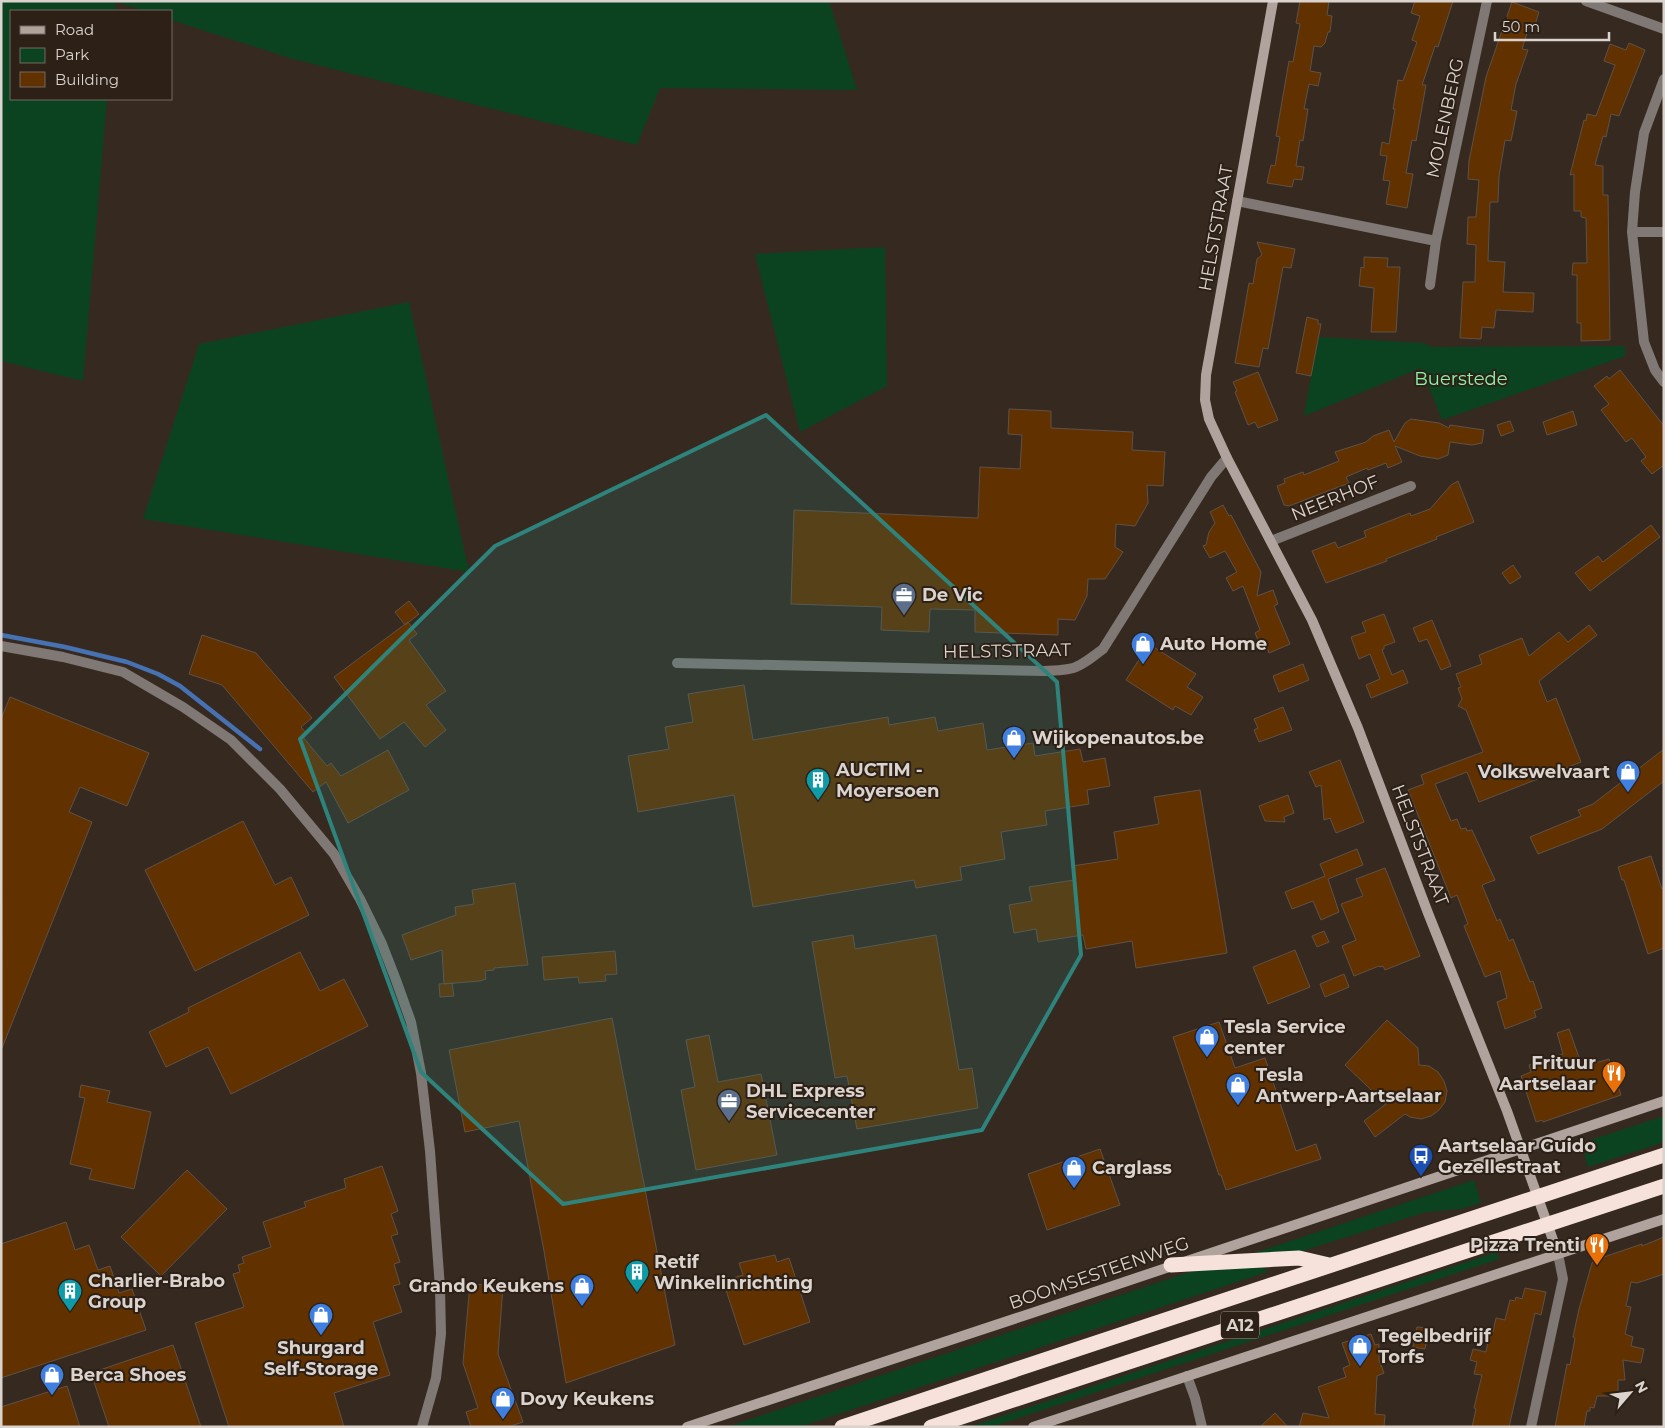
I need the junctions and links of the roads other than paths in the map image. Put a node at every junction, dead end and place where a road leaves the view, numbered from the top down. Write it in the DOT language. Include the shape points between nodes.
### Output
graph roads {
  1 [pos="1273,1"];
  2 [pos="1487,1"];
  3 [pos="1586,1"];
  4 [pos="1664,30"];
  5 [pos="1663,83"];
  6 [pos="1237,201"];
  7 [pos="1632,232"];
  8 [pos="1664,232"];
  9 [pos="1436,241"];
  10 [pos="1430,285"];
  11 [pos="1664,382"];
  12 [pos="1227,458"];
  13 [pos="1411,486"];
  14 [pos="1272,541"];
  15 [pos="1,646"];
  16 [pos="677,663"];
  17 [pos="1664,1101"];
  18 [pos="1521,1148"];
  19 [pos="1664,1155"];
  20 [pos="1664,1186"];
  21 [pos="1537,1196"];
  22 [pos="1664,1219"];
  23 [pos="1548,1224"];
  24 [pos="1558,1254"];
  25 [pos="1171,1265"];
  26 [pos="1330,1266"];
  27 [pos="1187,1376"];
  28 [pos="422,1427"];
  29 [pos="687,1427"];
  30 [pos="842,1427"];
  31 [pos="931,1427"];
  32 [pos="1033,1427"];
  33 [pos="1202,1427"];
  34 [pos="1530,1427"];
  1 -- 6 [label="main road, HELSTSTRAAT"];
  2 -- 9 [label="street, MOLENBERG"];
  3 -- 4 [label="street"];
  5 -- 7 [label="street" via="1644,133"];
  6 -- 9 [label="street"];
  6 -- 12 [label="main road, HELSTSTRAAT" via="1206,375 1205,400 1209,419"];
  7 -- 8 [label="street"];
  7 -- 11 [label="street" via="1644,342 1655,370"];
  9 -- 10 [label="street, MOLENBERG"];
  12 -- 14 [label="main road, HELSTSTRAAT"];
  12 -- 16 [label="street, HELSTSTRAAT" via="1211,477 1103,649 1081,666 1043,671"];
  13 -- 14 [label="street, NEERHOF"];
  14 -- 18 [label="main road, HELSTSTRAAT" via="1312,620 1358,728"];
  15 -- 28 [label="street" via="123,672 231,740 280,789 334,854 360,899 382,944 411,1022 421,1073 430,1151 441,1334 436,1378"];
  17 -- 18 [label="main road, BOOMSESTEENWEG"];
  18 -- 21 [label="main road, HELSTSTRAAT"];
  18 -- 25 [label="main road, BOOMSESTEENWEG"];
  19 -- 21 [label="highway, A12"];
  20 -- 23 [label="highway, A12"];
  21 -- 23 [label="main road, HELSTSTRAAT"];
  21 -- 26 [label="highway, A12"];
  22 -- 24 [label="main road"];
  23 -- 24 [label="main road, HELSTSTRAAT"];
  23 -- 31 [label="highway, A12"];
  24 -- 27 [label="main road"];
  24 -- 34 [label="street" via="1563,1279"];
  25 -- 26 [label="highway" via="1299,1258"];
  25 -- 29 [label="main road, BOOMSESTEENWEG"];
  26 -- 30 [label="highway, A12"];
  27 -- 32 [label="main road"];
  27 -- 33 [label="street"];
}
